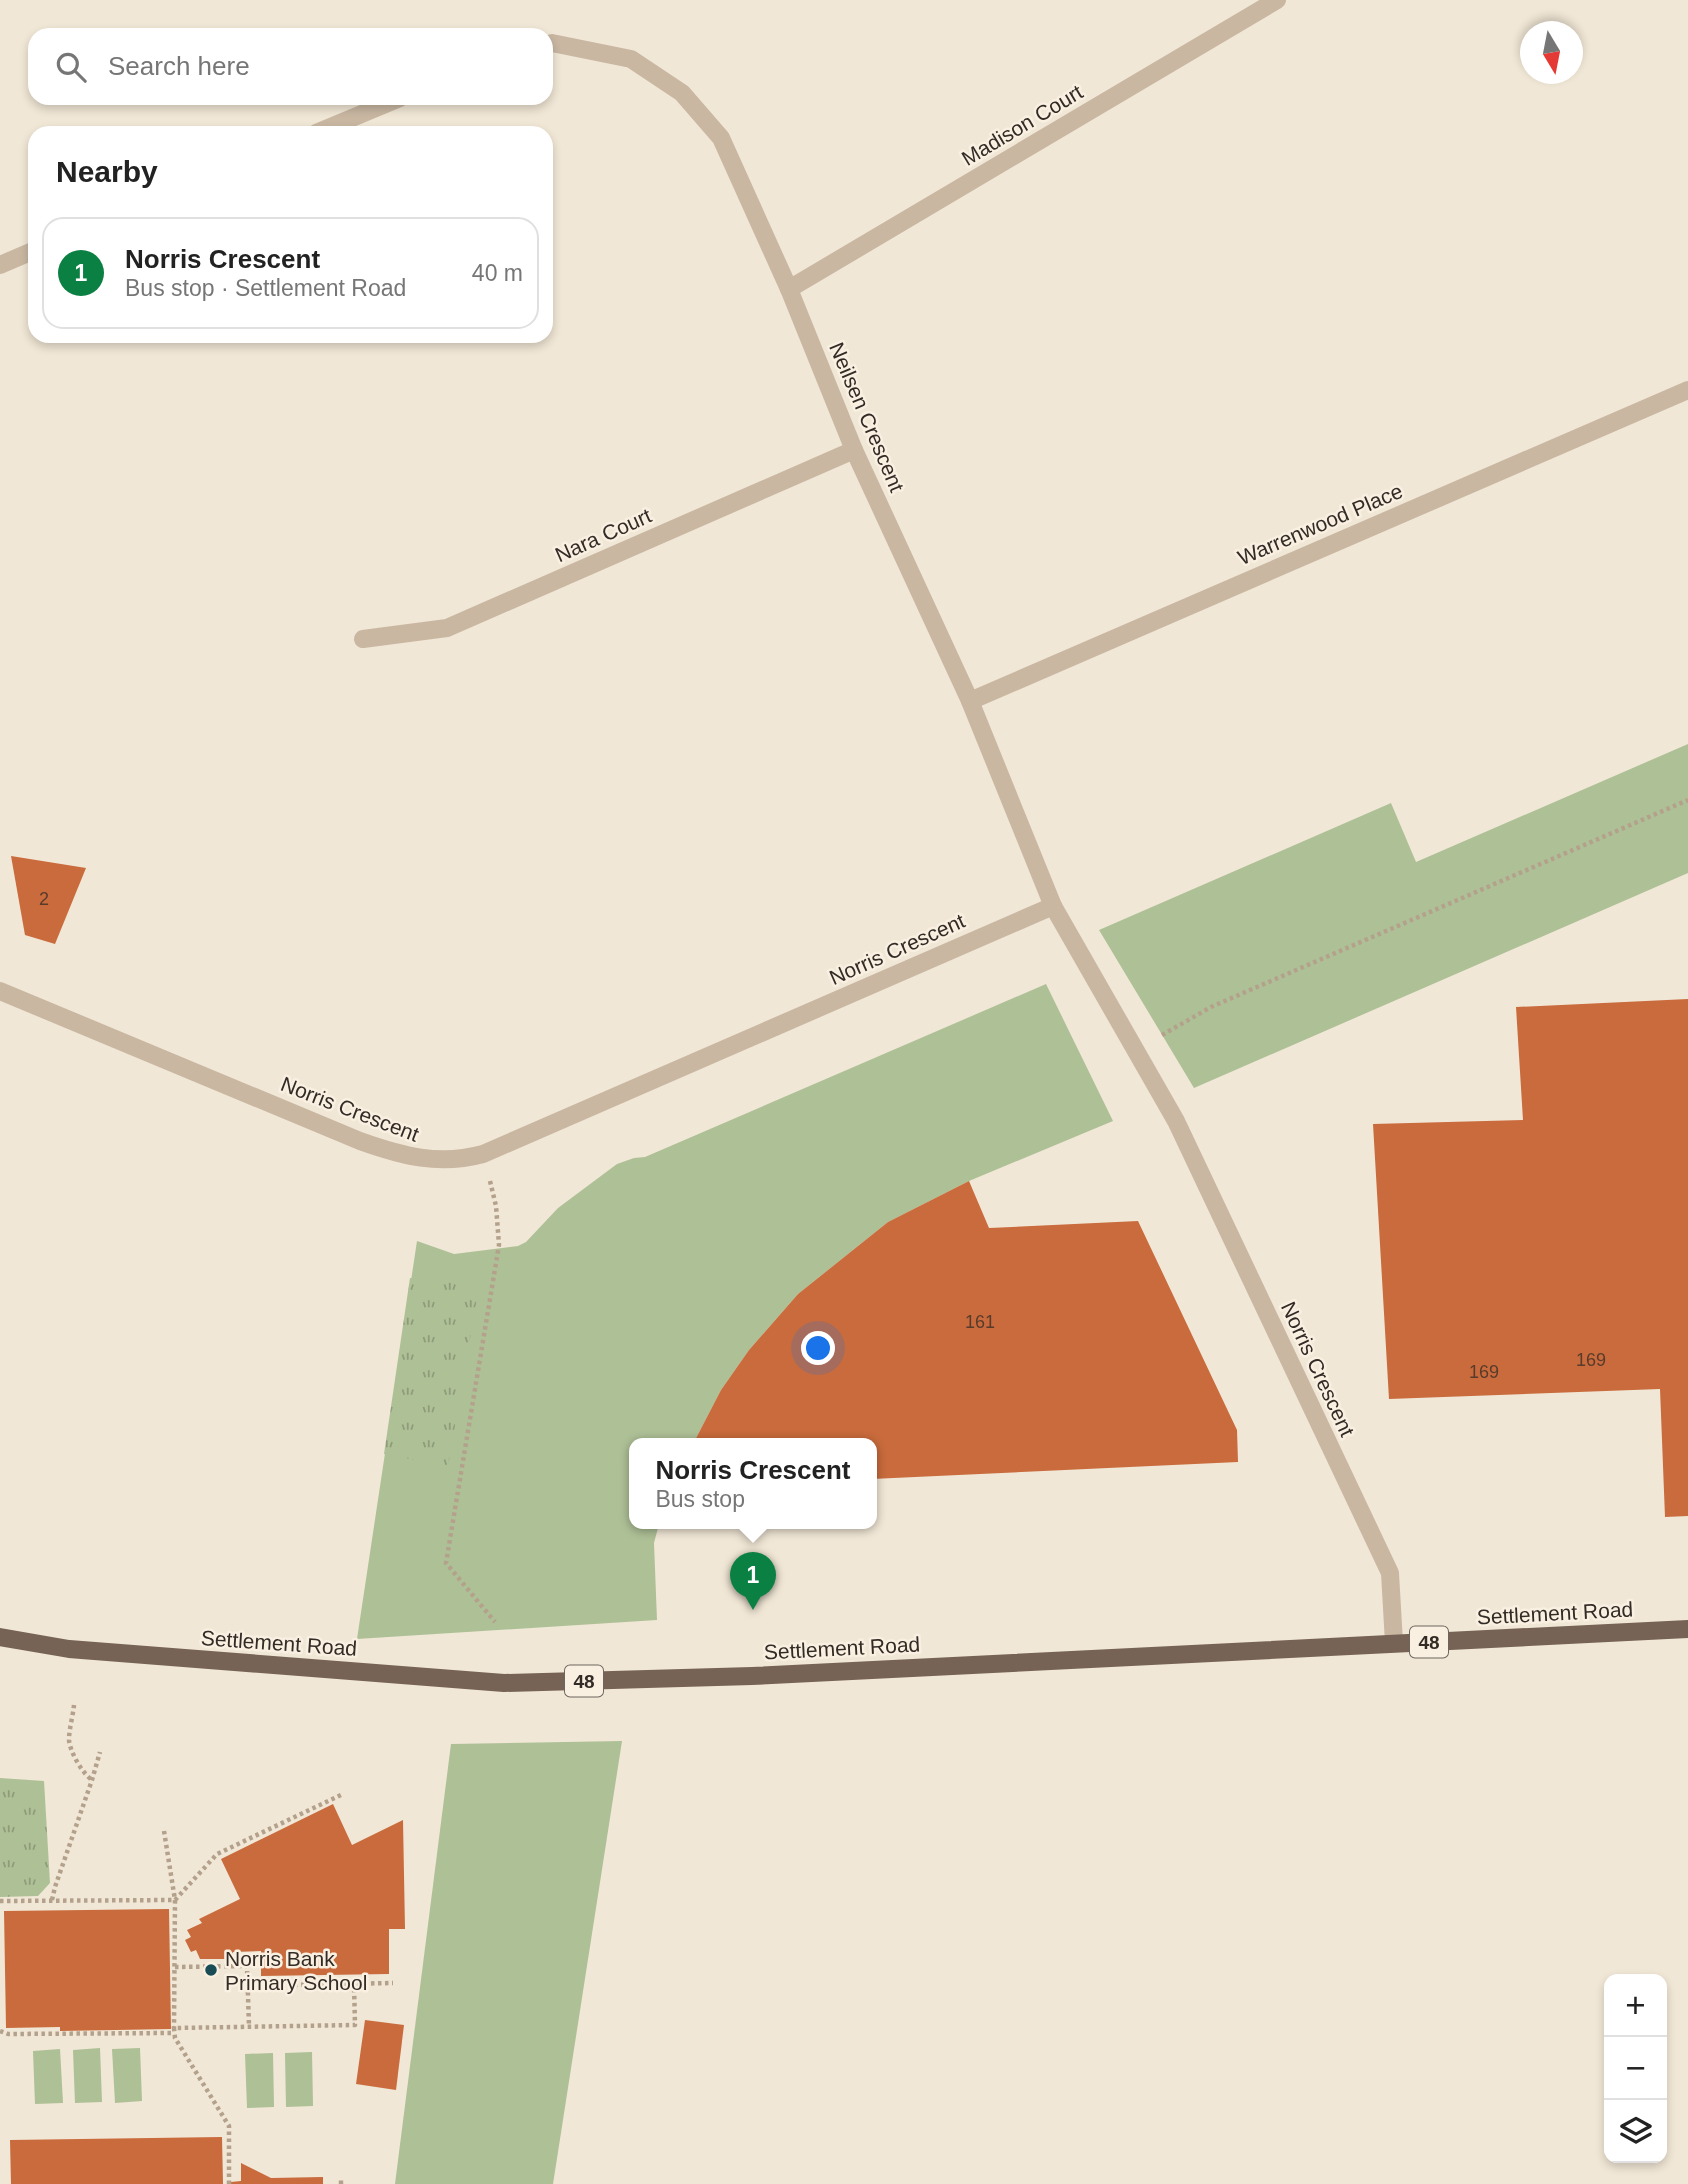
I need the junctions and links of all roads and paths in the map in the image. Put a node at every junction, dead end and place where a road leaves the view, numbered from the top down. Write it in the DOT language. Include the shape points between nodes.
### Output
graph roads {
  1 [pos="1271,1"];
  2 [pos="553,43"];
  3 [pos="383,105"];
  4 [pos="333,126"];
  5 [pos="28,253"];
  6 [pos="0,265"];
  7 [pos="789,289"];
  8 [pos="1688,390"];
  9 [pos="854,450"];
  10 [pos="363,639"];
  11 [pos="970,701"];
  12 [pos="1688,800"];
  13 [pos="1053,906"];
  14 [pos="0,991"];
  15 [pos="1137,1050"];
  16 [pos="484,1154"];
  17 [pos="495,1622"];
  18 [pos="1688,1629"];
  19 [pos="0,1637"];
  20 [pos="1394,1643"];
  21 [pos="74,1705"];
  22 [pos="100,1752"];
  23 [pos="92,1780"];
  24 [pos="343,1794"];
  25 [pos="164,1831"];
  26 [pos="52,1900"];
  27 [pos="175,1900"];
  28 [pos="0,1901"];
  29 [pos="174,1967"];
  30 [pos="393,1983"];
  31 [pos="354,1984"];
  32 [pos="294,1985"];
  33 [pos="249,2026"];
  34 [pos="0,2031"];
  35 [pos="174,2031"];
  36 [pos="341,2177"];
  37 [pos="229,2184"];
  38 [pos="341,2184"];
  1 -- 7 [label="street, Madison Court"];
  2 -- 7 [label="street, Neilsen Crescent" via="631,59 682,93 721,138"];
  3 -- 4 [label="street"];
  5 -- 6 [label="street"];
  7 -- 9 [label="street, Neilsen Crescent"];
  8 -- 11 [label="street, Warrenwood Place"];
  9 -- 10 [label="street, Nara Court" via="447,628"];
  9 -- 11 [label="street, Neilsen Crescent"];
  11 -- 13 [label="street, Neilsen Crescent"];
  12 -- 15 [label="path" via="1211,1007"];
  13 -- 15 [label="street, Norris Crescent"];
  13 -- 16 [label="street, Norris Crescent"];
  14 -- 16 [label="street, Norris Crescent" via="392,1153 445,1160"];
  15 -- 20 [label="street, Norris Crescent" via="1176,1121 1390,1573"];
  16 -- 17 [label="path" via="499,1245 446,1563"];
  18 -- 20 [label="main road, Settlement Road / 48"];
  19 -- 20 [label="main road, Settlement Road / 48" via="69,1649 504,1683 752,1676"];
  21 -- 23 [label="path" via="69,1742"];
  22 -- 23 [label="path"];
  23 -- 26 [label="path"];
  24 -- 27 [label="path" via="217,1854"];
  25 -- 27 [label="path"];
  26 -- 27 [label="path"];
  26 -- 28 [label="path"];
  27 -- 29 [label="path"];
  29 -- 33 [label="path" via="247,1966"];
  29 -- 35 [label="path"];
  30 -- 31 [label="path"];
  31 -- 32 [label="path"];
  31 -- 33 [label="path" via="355,2025"];
  33 -- 35 [label="path"];
  34 -- 35 [label="path" via="8,2035"];
  35 -- 37 [label="path" via="174,2038 229,2126"];
  36 -- 38 [label="path"];
}
